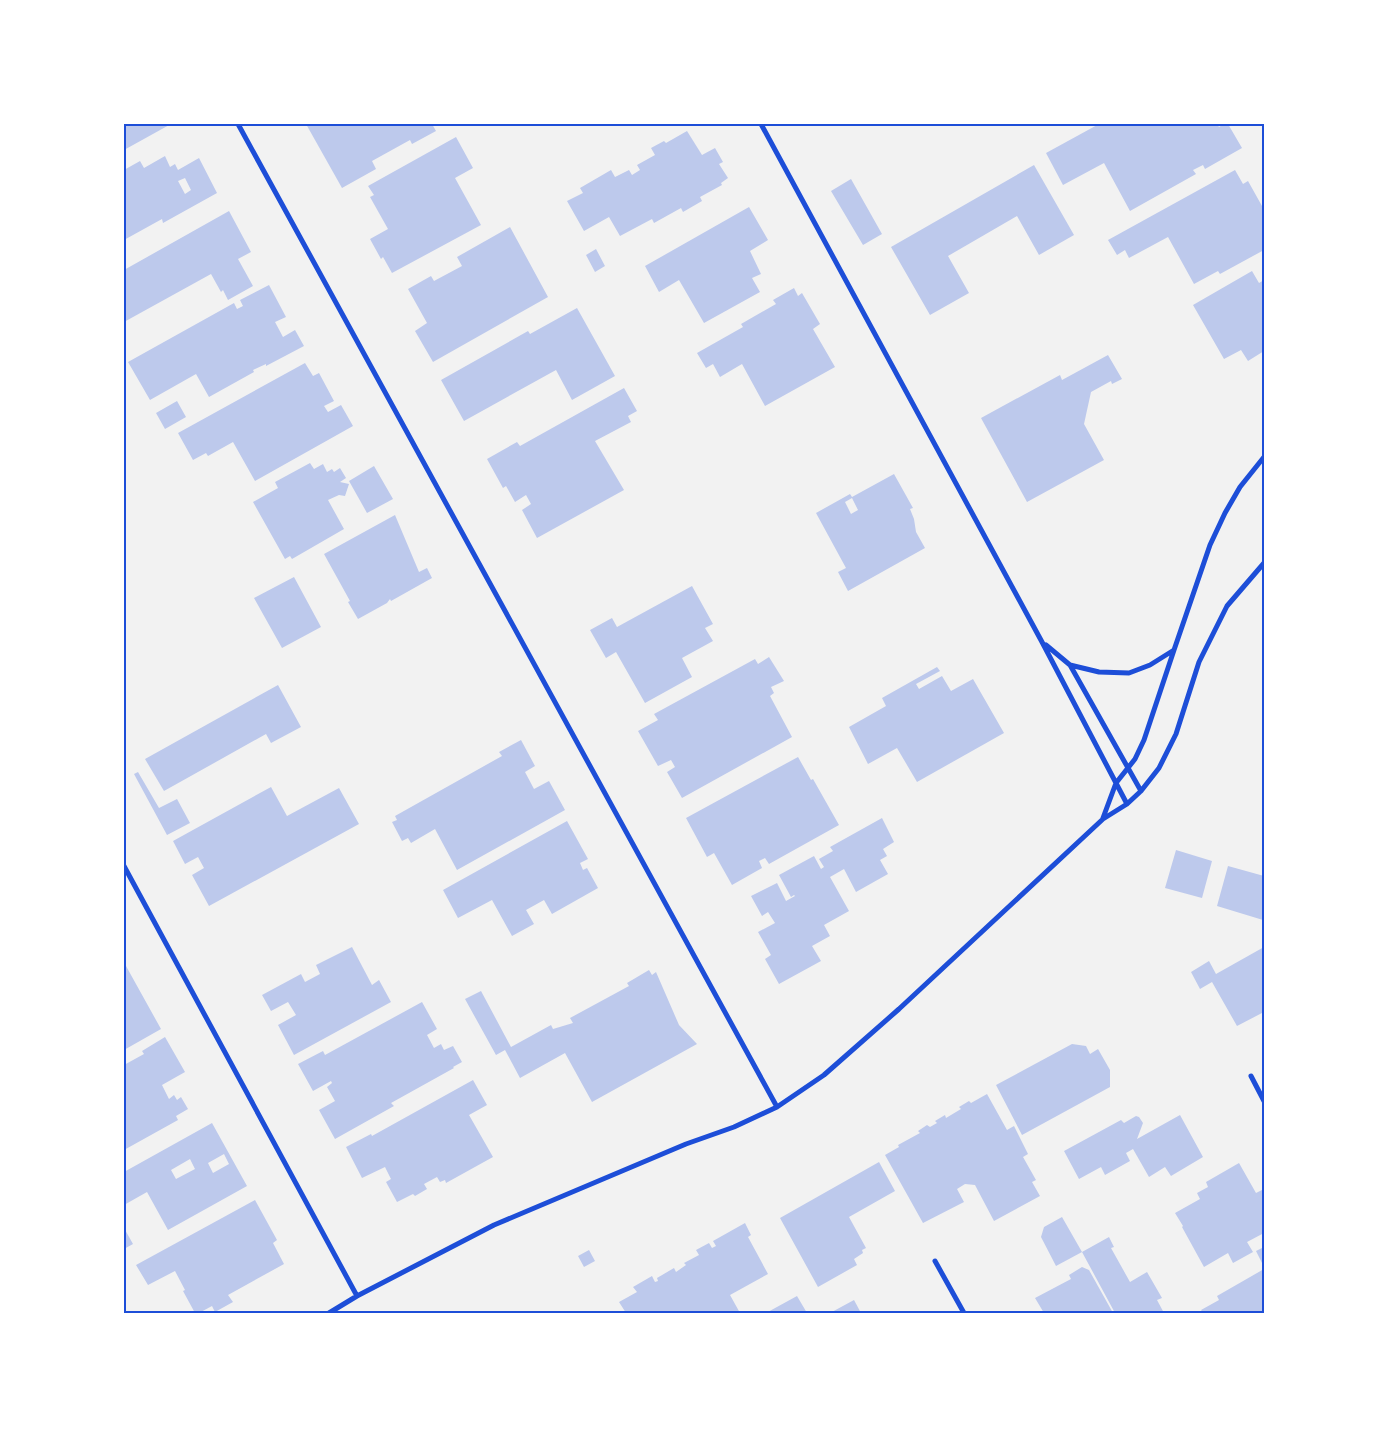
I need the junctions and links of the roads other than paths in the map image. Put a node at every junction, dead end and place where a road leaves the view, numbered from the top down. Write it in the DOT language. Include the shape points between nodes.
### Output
graph roads {
  1 [pos="238,124"];
  2 [pos="761,124"];
  3 [pos="1264,456"];
  4 [pos="1264,563"];
  5 [pos="1042,642"];
  6 [pos="1174,650"];
  7 [pos="1070,665"];
  8 [pos="1128,769"];
  9 [pos="1116,783"];
  10 [pos="1141,792"];
  11 [pos="1127,804"];
  12 [pos="1103,819"];
  13 [pos="124,866"];
  14 [pos="1251,1076"];
  15 [pos="1264,1101"];
  16 [pos="777,1107"];
  17 [pos="936,1261"];
  18 [pos="357,1296"];
  19 [pos="328,1313"];
  20 [pos="964,1313"];
  1 -- 16 [label="street"];
  2 -- 5 [label="street"];
  3 -- 6 [label="street" via="1240,487 1217,529"];
  4 -- 10 [label="street" via="1227,606 1199,662 1176,734 1159,768"];
  5 -- 7 [label="street"];
  5 -- 9 [label="street"];
  6 -- 7 [label="street" via="1129,673 1099,672"];
  6 -- 8 [label="street" via="1144,740"];
  7 -- 8 [label="street"];
  8 -- 9 [label="street"];
  8 -- 10 [label="street"];
  9 -- 11 [label="street"];
  9 -- 12 [label="street"];
  10 -- 11 [label="street"];
  11 -- 12 [label="street"];
  12 -- 16 [label="street" via="892,1016 824,1075"];
  13 -- 18 [label="street"];
  14 -- 15 [label="street"];
  16 -- 18 [label="street" via="494,1225"];
  17 -- 20 [label="street"];
  18 -- 19 [label="street"];
}
